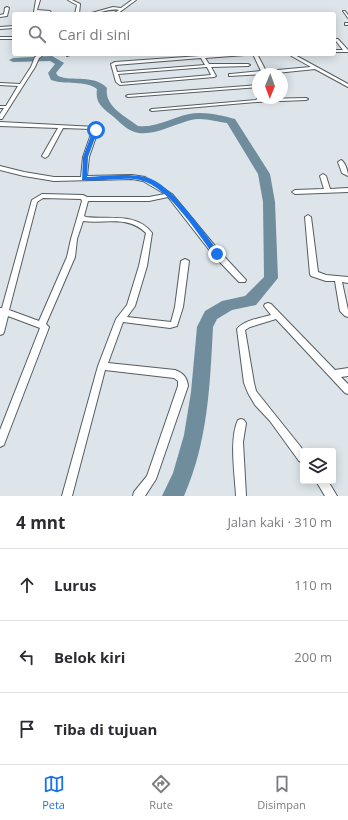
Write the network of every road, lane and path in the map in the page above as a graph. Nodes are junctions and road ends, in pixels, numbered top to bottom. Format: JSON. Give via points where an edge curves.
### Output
{"nodes":[{"id":1,"x":38,"y":0,"type":"edge"},
{"id":2,"x":70,"y":0,"type":"edge"},
{"id":3,"x":134,"y":0,"type":"edge"},
{"id":4,"x":7,"y":8,"type":"dead end"},
{"id":5,"x":120,"y":9,"type":"junction"},
{"id":6,"x":49,"y":12,"type":"edge"},
{"id":7,"x":77,"y":12,"type":"edge"},
{"id":8,"x":98,"y":12,"type":"edge"},
{"id":9,"x":117,"y":12,"type":"edge"},
{"id":10,"x":344,"y":12,"type":"dead end"},
{"id":11,"x":0,"y":16,"type":"edge"},
{"id":12,"x":348,"y":17,"type":"edge"},
{"id":13,"x":12,"y":27,"type":"edge"},
{"id":14,"x":0,"y":28,"type":"edge"},
{"id":15,"x":12,"y":34,"type":"edge"},
{"id":16,"x":0,"y":38,"type":"edge"},
{"id":17,"x":9,"y":38,"type":"joint"},
{"id":18,"x":336,"y":40,"type":"edge"},
{"id":19,"x":347,"y":51,"type":"edge"},
{"id":20,"x":336,"y":52,"type":"edge"},
{"id":21,"x":40,"y":56,"type":"edge"},
{"id":22,"x":202,"y":56,"type":"joint"},
{"id":23,"x":256,"y":56,"type":"edge"},
{"id":24,"x":294,"y":56,"type":"edge"},
{"id":25,"x":248,"y":65,"type":"dead end"},
{"id":26,"x":208,"y":66,"type":"junction"},
{"id":27,"x":262,"y":68,"type":"edge"},
{"id":28,"x":316,"y":68,"type":"junction"},
{"id":29,"x":288,"y":71,"type":"edge"},
{"id":30,"x":116,"y":73,"type":"junction"},
{"id":31,"x":252,"y":74,"type":"edge"},
{"id":32,"x":231,"y":75,"type":"dead end"},
{"id":33,"x":0,"y":84,"type":"edge"},
{"id":34,"x":22,"y":84,"type":"junction"},
{"id":35,"x":348,"y":86,"type":"edge"},
{"id":36,"x":252,"y":87,"type":"edge"},
{"id":37,"x":128,"y":96,"type":"dead end"},
{"id":38,"x":288,"y":99,"type":"edge"},
{"id":39,"x":306,"y":99,"type":"dead end"},
{"id":40,"x":252,"y":101,"type":"edge"},
{"id":41,"x":0,"y":107,"type":"edge"},
{"id":42,"x":8,"y":107,"type":"junction"},
{"id":43,"x":152,"y":110,"type":"dead end"},
{"id":44,"x":0,"y":118,"type":"edge"},
{"id":45,"x":0,"y":124,"type":"edge"},
{"id":46,"x":61,"y":127,"type":"junction"},
{"id":47,"x":45,"y":156,"type":"dead end"},
{"id":48,"x":341,"y":162,"type":"dead end"},
{"id":49,"x":0,"y":168,"type":"edge"},
{"id":50,"x":348,"y":174,"type":"edge"},
{"id":51,"x":323,"y":176,"type":"dead end"},
{"id":52,"x":84,"y":179,"type":"junction"},
{"id":53,"x":348,"y":190,"type":"edge"},
{"id":54,"x":328,"y":191,"type":"junction"},
{"id":55,"x":295,"y":192,"type":"dead end"},
{"id":56,"x":170,"y":195,"type":"junction"},
{"id":57,"x":85,"y":199,"type":"junction"},
{"id":58,"x":81,"y":217,"type":"junction"},
{"id":59,"x":308,"y":217,"type":"dead end"},
{"id":60,"x":185,"y":260,"type":"dead end"},
{"id":61,"x":338,"y":279,"type":"junction"},
{"id":62,"x":242,"y":280,"type":"dead end"},
{"id":63,"x":348,"y":280,"type":"edge"},
{"id":64,"x":268,"y":306,"type":"dead end"},
{"id":65,"x":3,"y":311,"type":"edge"},
{"id":66,"x":348,"y":314,"type":"edge"},
{"id":67,"x":277,"y":316,"type":"junction"},
{"id":68,"x":120,"y":319,"type":"junction"},
{"id":69,"x":41,"y":325,"type":"junction"},
{"id":70,"x":0,"y":332,"type":"edge"},
{"id":71,"x":102,"y":366,"type":"junction"},
{"id":72,"x":348,"y":372,"type":"edge"},
{"id":73,"x":333,"y":374,"type":"junction"},
{"id":74,"x":348,"y":390,"type":"edge"},
{"id":75,"x":241,"y":423,"type":"dead end"},
{"id":76,"x":0,"y":442,"type":"edge"},
{"id":77,"x":300,"y":454,"type":"edge"},
{"id":78,"x":323,"y":484,"type":"edge"},
{"id":79,"x":67,"y":496,"type":"edge"},
{"id":80,"x":138,"y":496,"type":"edge"},
{"id":81,"x":241,"y":496,"type":"edge"},
{"id":82,"x":332,"y":496,"type":"edge"}],
"edges":[{"from":1,"to":6,"type":"street","via":[[35,11]]},
{"from":2,"to":7,"type":"street","via":[[79,5]]},
{"from":3,"to":5,"type":"street"},
{"from":4,"to":11,"type":"street","via":[[6,14]]},
{"from":5,"to":8,"type":"street"},
{"from":5,"to":9,"type":"street"},
{"from":10,"to":12,"type":"street"},
{"from":13,"to":14,"type":"street"},
{"from":15,"to":17,"type":"street"},
{"from":16,"to":17,"type":"street"},
{"from":18,"to":19,"type":"street"},
{"from":19,"to":20,"type":"street"},
{"from":21,"to":34,"type":"street"},
{"from":22,"to":26,"type":"street"},
{"from":22,"to":30,"type":"street","via":[[115,63]]},
{"from":23,"to":27,"type":"street"},
{"from":24,"to":28,"type":"street"},
{"from":25,"to":26,"type":"street"},
{"from":26,"to":30,"type":"street"},
{"from":26,"to":30,"type":"street","via":[[214,76],[120,84]]},
{"from":28,"to":29,"type":"street"},
{"from":28,"to":35,"type":"street"},
{"from":31,"to":32,"type":"street"},
{"from":33,"to":34,"type":"street"},
{"from":34,"to":42,"type":"street"},
{"from":36,"to":37,"type":"street"},
{"from":38,"to":39,"type":"street"},
{"from":40,"to":43,"type":"street"},
{"from":41,"to":42,"type":"street"},
{"from":42,"to":44,"type":"street"},
{"from":45,"to":46,"type":"street"},
{"from":46,"to":47,"type":"street"},
{"from":46,"to":52,"type":"street","via":[[96,130],[86,157]]},
{"from":48,"to":50,"type":"street","via":[[344,172]]},
{"from":49,"to":52,"type":"street","via":[[40,177]]},
{"from":51,"to":54,"type":"street"},
{"from":52,"to":56,"type":"street","via":[[139,177]]},
{"from":53,"to":54,"type":"street"},
{"from":54,"to":55,"type":"street"},
{"from":56,"to":57,"type":"street","via":[[149,199]]},
{"from":56,"to":62,"type":"street","via":[[217,254]]},
{"from":57,"to":58,"type":"street"},
{"from":57,"to":65,"type":"street","via":[[42,196],[34,201]]},
{"from":58,"to":68,"type":"street","via":[[89,220],[133,221],[145,227],[150,233],[131,306]]},
{"from":58,"to":69,"type":"street","via":[[70,257]]},
{"from":59,"to":61,"type":"street","via":[[314,274]]},
{"from":60,"to":68,"type":"street","via":[[179,307],[174,324]]},
{"from":61,"to":63,"type":"street"},
{"from":61,"to":66,"type":"street","via":[[344,311]]},
{"from":64,"to":67,"type":"street"},
{"from":65,"to":69,"type":"street"},
{"from":65,"to":70,"type":"street"},
{"from":67,"to":73,"type":"street"},
{"from":67,"to":77,"type":"street","via":[[246,325],[242,329],[248,383],[256,400]]},
{"from":68,"to":71,"type":"street"},
{"from":69,"to":76,"type":"street","via":[[45,327],[44,330]]},
{"from":71,"to":79,"type":"street"},
{"from":71,"to":80,"type":"street","via":[[175,374],[183,380],[151,479]]},
{"from":72,"to":73,"type":"street"},
{"from":73,"to":74,"type":"street"},
{"from":75,"to":81,"type":"street","via":[[238,442]]},
{"from":78,"to":82,"type":"street"}]}
